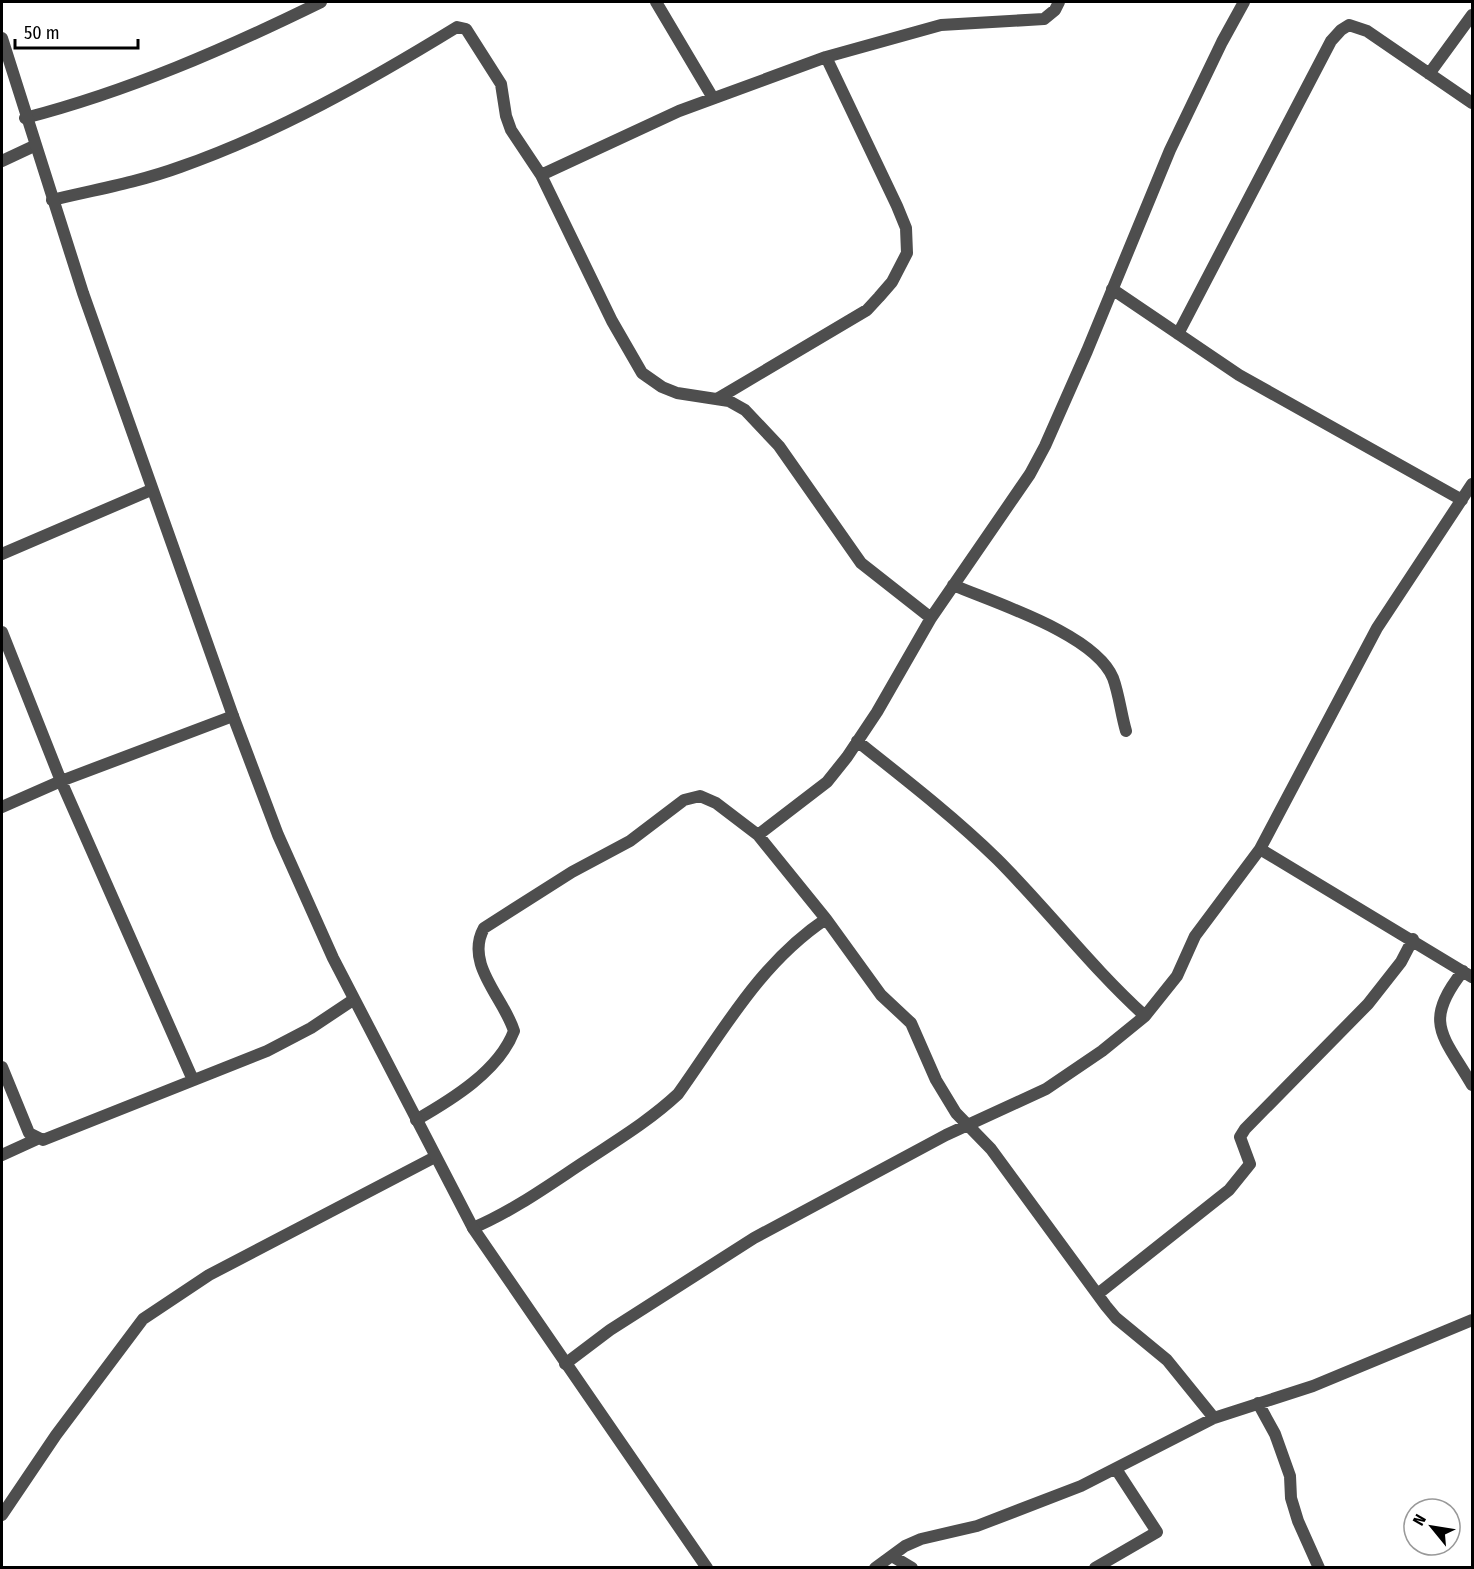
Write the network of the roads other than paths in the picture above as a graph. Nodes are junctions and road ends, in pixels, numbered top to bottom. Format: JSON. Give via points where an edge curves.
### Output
{"nodes":[{"id":1,"x":321,"y":2,"type":"edge"},
{"id":2,"x":656,"y":2,"type":"edge"},
{"id":3,"x":1059,"y":2,"type":"edge"},
{"id":4,"x":1244,"y":2,"type":"edge"},
{"id":5,"x":1473,"y":15,"type":"edge"},
{"id":6,"x":2,"y":38,"type":"edge"},
{"id":7,"x":826,"y":57,"type":"junction"},
{"id":8,"x":5,"y":58,"type":"edge"},
{"id":9,"x":1429,"y":74,"type":"junction"},
{"id":10,"x":714,"y":98,"type":"junction"},
{"id":11,"x":1473,"y":103,"type":"edge"},
{"id":12,"x":25,"y":118,"type":"junction"},
{"id":13,"x":34,"y":146,"type":"junction"},
{"id":14,"x":2,"y":161,"type":"edge"},
{"id":15,"x":541,"y":175,"type":"junction"},
{"id":16,"x":52,"y":200,"type":"junction"},
{"id":17,"x":1112,"y":289,"type":"junction"},
{"id":18,"x":1178,"y":334,"type":"junction"},
{"id":19,"x":717,"y":399,"type":"junction"},
{"id":20,"x":1473,"y":484,"type":"edge"},
{"id":21,"x":151,"y":490,"type":"junction"},
{"id":22,"x":1462,"y":500,"type":"junction"},
{"id":23,"x":2,"y":554,"type":"edge"},
{"id":24,"x":952,"y":585,"type":"junction"},
{"id":25,"x":931,"y":618,"type":"junction"},
{"id":26,"x":2,"y":632,"type":"edge"},
{"id":27,"x":232,"y":716,"type":"junction"},
{"id":28,"x":1126,"y":731,"type":"dead end"},
{"id":29,"x":857,"y":741,"type":"junction"},
{"id":30,"x":61,"y":781,"type":"junction"},
{"id":31,"x":2,"y":807,"type":"edge"},
{"id":32,"x":758,"y":835,"type":"junction"},
{"id":33,"x":1260,"y":849,"type":"junction"},
{"id":34,"x":826,"y":919,"type":"junction"},
{"id":35,"x":1413,"y":939,"type":"junction"},
{"id":36,"x":1468,"y":974,"type":"edge"},
{"id":37,"x":353,"y":1000,"type":"junction"},
{"id":38,"x":1145,"y":1016,"type":"junction"},
{"id":39,"x":2,"y":1067,"type":"edge"},
{"id":40,"x":193,"y":1080,"type":"junction"},
{"id":41,"x":1473,"y":1085,"type":"edge"},
{"id":42,"x":416,"y":1120,"type":"junction"},
{"id":43,"x":968,"y":1124,"type":"junction"},
{"id":44,"x":37,"y":1139,"type":"junction"},
{"id":45,"x":2,"y":1155,"type":"edge"},
{"id":46,"x":435,"y":1157,"type":"junction"},
{"id":47,"x":473,"y":1228,"type":"junction"},
{"id":48,"x":1099,"y":1293,"type":"junction"},
{"id":49,"x":1473,"y":1320,"type":"edge"},
{"id":50,"x":565,"y":1364,"type":"junction"},
{"id":51,"x":1258,"y":1403,"type":"junction"},
{"id":52,"x":1215,"y":1418,"type":"junction"},
{"id":53,"x":1116,"y":1469,"type":"junction"},
{"id":54,"x":2,"y":1515,"type":"edge"},
{"id":55,"x":892,"y":1556,"type":"junction"},
{"id":56,"x":707,"y":1568,"type":"edge"},
{"id":57,"x":875,"y":1568,"type":"edge"},
{"id":58,"x":912,"y":1568,"type":"edge"},
{"id":59,"x":1095,"y":1568,"type":"edge"},
{"id":60,"x":1319,"y":1568,"type":"edge"}],
"edges":[{"from":1,"to":12,"type":"street","via":[[196,61],[120,90]]},
{"from":2,"to":10,"type":"street"},
{"from":3,"to":7,"type":"street","via":[[1044,19],[941,25]]},
{"from":4,"to":17,"type":"street","via":[[1170,150]]},
{"from":5,"to":9,"type":"street"},
{"from":6,"to":8,"type":"street"},
{"from":7,"to":10,"type":"street"},
{"from":7,"to":19,"type":"street","via":[[897,206],[906,228],[907,253],[892,282],[867,310]]},
{"from":8,"to":12,"type":"street"},
{"from":9,"to":11,"type":"street"},
{"from":9,"to":18,"type":"street","via":[[1367,31],[1349,26],[1341,30],[1331,42]]},
{"from":10,"to":15,"type":"street"},
{"from":12,"to":13,"type":"street"},
{"from":13,"to":14,"type":"street"},
{"from":13,"to":16,"type":"street"},
{"from":15,"to":16,"type":"street","via":[[512,130],[501,84],[470,32],[457,27],[366,81],[249,139],[178,168]]},
{"from":15,"to":19,"type":"street","via":[[612,321],[642,373],[677,393]]},
{"from":16,"to":21,"type":"street"},
{"from":17,"to":18,"type":"street"},
{"from":17,"to":24,"type":"street","via":[[1046,446],[995,528]]},
{"from":18,"to":22,"type":"street","via":[[1239,375]]},
{"from":19,"to":25,"type":"street","via":[[737,405],[770,434],[861,563]]},
{"from":20,"to":22,"type":"street"},
{"from":21,"to":23,"type":"street"},
{"from":21,"to":27,"type":"street"},
{"from":22,"to":33,"type":"street","via":[[1377,628]]},
{"from":24,"to":25,"type":"street"},
{"from":24,"to":28,"type":"street","via":[[1059,631],[1094,653],[1113,678]]},
{"from":25,"to":29,"type":"street"},
{"from":26,"to":30,"type":"street"},
{"from":27,"to":30,"type":"street"},
{"from":27,"to":37,"type":"street","via":[[278,835]]},
{"from":29,"to":32,"type":"street","via":[[827,782]]},
{"from":29,"to":38,"type":"street","via":[[985,848],[1109,983]]},
{"from":30,"to":31,"type":"street"},
{"from":30,"to":40,"type":"street"},
{"from":32,"to":34,"type":"street"},
{"from":32,"to":42,"type":"street","via":[[717,803],[700,796],[684,800],[630,841],[484,928],[477,951],[514,1031],[511,1041],[483,1073],[446,1103]]},
{"from":33,"to":35,"type":"street"},
{"from":33,"to":38,"type":"street","via":[[1195,936],[1177,976]]},
{"from":34,"to":43,"type":"street","via":[[881,995],[911,1023],[936,1080],[956,1113]]},
{"from":34,"to":47,"type":"street","via":[[782,954],[749,991],[678,1094],[635,1130],[550,1185]]},
{"from":35,"to":36,"type":"street"},
{"from":35,"to":48,"type":"street","via":[[1401,962],[1361,1012],[1245,1129],[1240,1137],[1250,1164],[1243,1176]]},
{"from":36,"to":41,"type":"street","via":[[1446,993],[1439,1012],[1444,1037]]},
{"from":37,"to":40,"type":"street","via":[[290,1040]]},
{"from":37,"to":42,"type":"street"},
{"from":38,"to":43,"type":"street","via":[[1046,1089]]},
{"from":39,"to":44,"type":"street","via":[[29,1133]]},
{"from":40,"to":44,"type":"street","via":[[43,1140]]},
{"from":42,"to":46,"type":"street"},
{"from":43,"to":48,"type":"street"},
{"from":43,"to":50,"type":"street","via":[[754,1238],[618,1325]]},
{"from":44,"to":45,"type":"street"},
{"from":46,"to":47,"type":"street"},
{"from":46,"to":54,"type":"street","via":[[209,1275],[143,1319]]},
{"from":47,"to":50,"type":"street"},
{"from":48,"to":52,"type":"street","via":[[1116,1318],[1167,1360]]},
{"from":49,"to":51,"type":"street","via":[[1313,1386]]},
{"from":50,"to":56,"type":"street"},
{"from":51,"to":52,"type":"street"},
{"from":51,"to":60,"type":"street","via":[[1279,1445],[1290,1476],[1298,1521]]},
{"from":52,"to":53,"type":"street"},
{"from":53,"to":55,"type":"street","via":[[977,1526],[921,1539]]},
{"from":53,"to":59,"type":"street","via":[[1157,1532]]},
{"from":55,"to":57,"type":"street"},
{"from":55,"to":58,"type":"street"}]}
